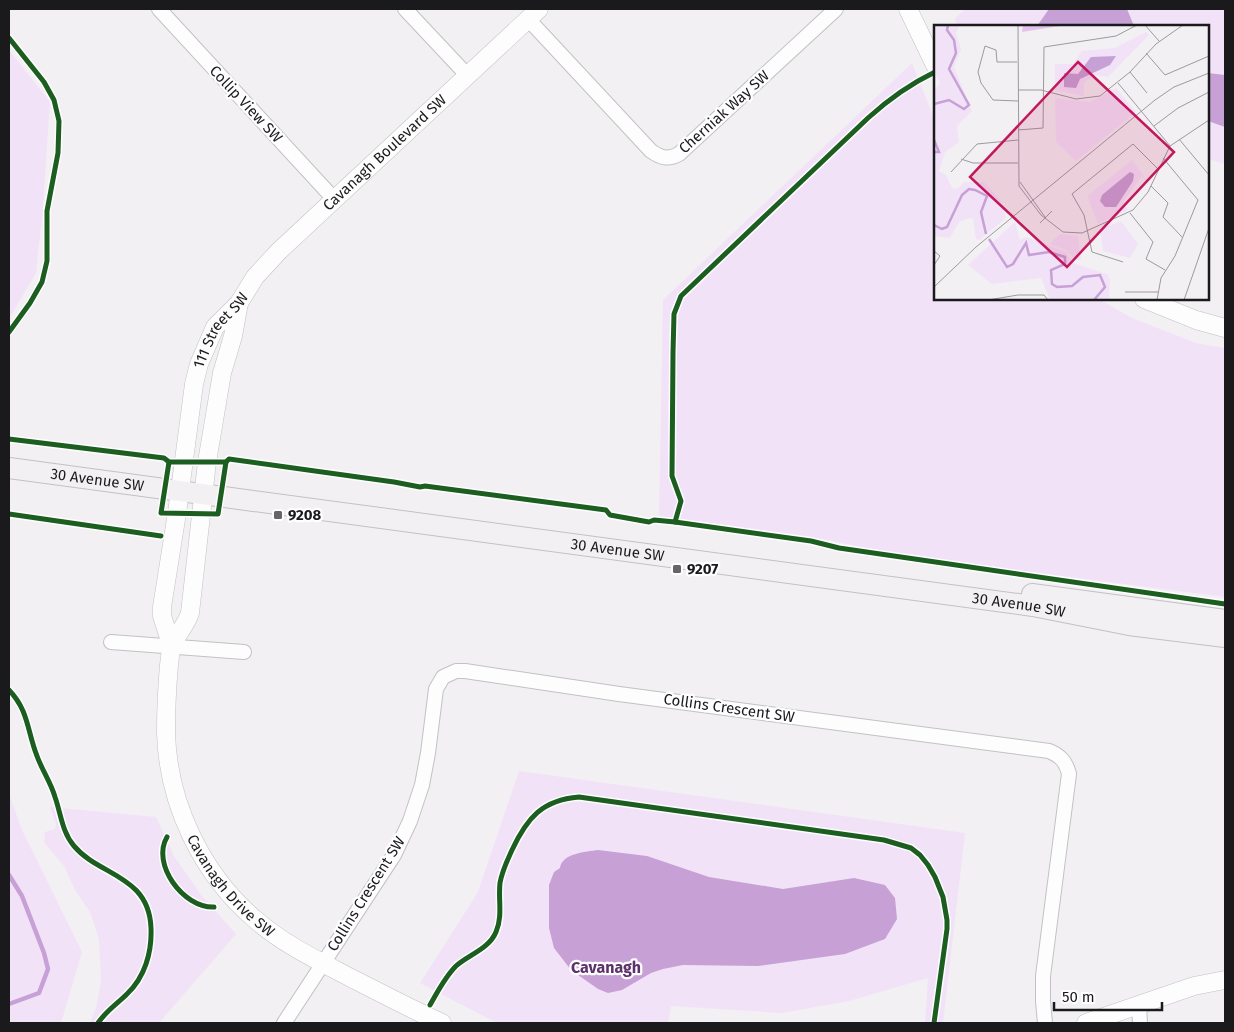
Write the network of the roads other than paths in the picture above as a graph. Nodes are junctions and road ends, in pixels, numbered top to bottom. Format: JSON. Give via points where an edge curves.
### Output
{"nodes":[{"id":1,"x":159,"y":9,"type":"edge"},
{"id":2,"x":405,"y":9,"type":"edge"},
{"id":3,"x":836,"y":9,"type":"edge"},
{"id":4,"x":908,"y":9,"type":"edge"},
{"id":5,"x":533,"y":14,"type":"edge"},
{"id":6,"x":934,"y":64,"type":"edge"},
{"id":7,"x":467,"y":75,"type":"junction"},
{"id":8,"x":334,"y":199,"type":"junction"},
{"id":9,"x":1156,"y":301,"type":"edge"},
{"id":10,"x":239,"y":303,"type":"junction"},
{"id":11,"x":1225,"y":328,"type":"edge"},
{"id":12,"x":9,"y":458,"type":"edge"},
{"id":13,"x":9,"y":468,"type":"edge"},
{"id":14,"x":180,"y":485,"type":"junction"},
{"id":15,"x":204,"y":488,"type":"junction"},
{"id":16,"x":1225,"y":620,"type":"edge"},
{"id":17,"x":1225,"y":637,"type":"edge"},
{"id":18,"x":111,"y":642,"type":"dead end"},
{"id":19,"x":172,"y":647,"type":"junction"},
{"id":20,"x":244,"y":652,"type":"dead end"},
{"id":21,"x":323,"y":963,"type":"junction"},
{"id":22,"x":1225,"y":980,"type":"edge"},
{"id":23,"x":1139,"y":1005,"type":"junction"},
{"id":24,"x":284,"y":1023,"type":"edge"},
{"id":25,"x":442,"y":1023,"type":"edge"},
{"id":26,"x":1045,"y":1023,"type":"edge"},
{"id":27,"x":1086,"y":1023,"type":"edge"},
{"id":28,"x":1140,"y":1023,"type":"edge"}],
"edges":[{"from":1,"to":8,"type":"street","name":"Collip View SW"},
{"from":2,"to":7,"type":"street"},
{"from":3,"to":5,"type":"street","name":"Cherniak Way SW","via":[[672,158],[658,156],[651,150]]},
{"from":4,"to":6,"type":"street"},
{"from":5,"to":7,"type":"street","name":"Cavanagh Boulevard SW"},
{"from":7,"to":8,"type":"street","name":"Cavanagh Boulevard SW"},
{"from":8,"to":10,"type":"street","name":"Cavanagh Boulevard SW","via":[[266,264]]},
{"from":9,"to":11,"type":"street","via":[[1196,320]]},
{"from":10,"to":14,"type":"street","name":"111 Street SW","via":[[215,327],[199,364]]},
{"from":10,"to":15,"type":"street","name":"111 Street SW","via":[[222,373]]},
{"from":12,"to":14,"type":"main road","name":"30 Avenue SW"},
{"from":13,"to":14,"type":"main road","name":"30 Avenue SW"},
{"from":14,"to":15,"type":"main road","name":"30 Avenue SW"},
{"from":14,"to":19,"type":"street","name":"Cavanagh Drive SW","via":[[162,607]]},
{"from":15,"to":16,"type":"main road","name":"30 Avenue SW"},
{"from":15,"to":17,"type":"main road","name":"30 Avenue SW","via":[[1033,606],[1129,625]]},
{"from":15,"to":19,"type":"street","name":"Cavanagh Drive SW","via":[[190,613]]},
{"from":18,"to":19,"type":"street"},
{"from":19,"to":20,"type":"street"},
{"from":19,"to":21,"type":"street","name":"Cavanagh Drive SW","via":[[166,690],[169,768],[186,826],[214,873],[235,900],[282,940]]},
{"from":21,"to":24,"type":"street","name":"Collins Crescent SW"},
{"from":21,"to":25,"type":"street","name":"Cavanagh Drive SW"},
{"from":21,"to":26,"type":"street","name":"Collins Crescent SW","via":[[384,870],[410,821],[425,769],[438,682],[448,673],[465,671],[1056,754],[1064,761],[1069,774],[1043,976]]},
{"from":22,"to":23,"type":"street","via":[[1194,986]]},
{"from":23,"to":27,"type":"street"},
{"from":23,"to":28,"type":"street"}]}
